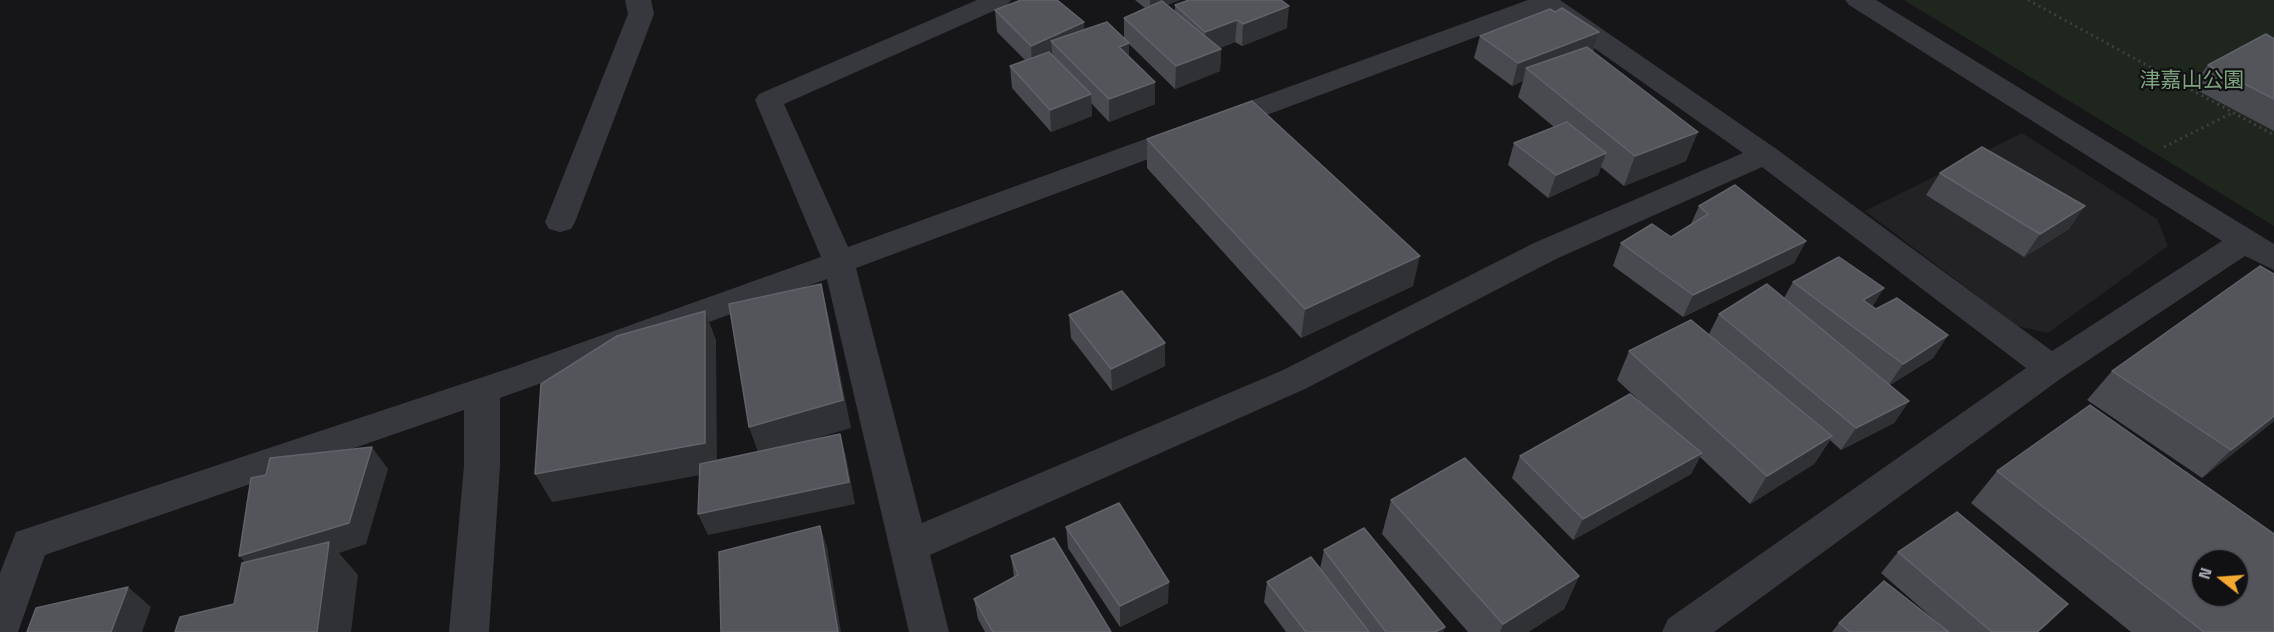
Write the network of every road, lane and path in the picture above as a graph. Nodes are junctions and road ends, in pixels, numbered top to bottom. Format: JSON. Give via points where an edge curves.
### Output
{"nodes":[{"id":1,"x":638,"y":0,"type":"edge"},
{"id":2,"x":998,"y":0,"type":"edge"},
{"id":3,"x":1858,"y":0,"type":"edge"},
{"id":4,"x":2028,"y":0,"type":"edge"},
{"id":5,"x":1547,"y":1,"type":"edge"},
{"id":6,"x":2233,"y":112,"type":"junction"},
{"id":7,"x":2274,"y":135,"type":"edge"},
{"id":8,"x":2154,"y":152,"type":"dead end"},
{"id":9,"x":1764,"y":155,"type":"junction"},
{"id":10,"x":560,"y":222,"type":"dead end"},
{"id":11,"x":2245,"y":241,"type":"junction"},
{"id":12,"x":2274,"y":259,"type":"edge"},
{"id":13,"x":838,"y":262,"type":"junction"},
{"id":14,"x":2051,"y":368,"type":"junction"},
{"id":15,"x":482,"y":391,"type":"junction"},
{"id":16,"x":909,"y":546,"type":"junction"},
{"id":17,"x":15,"y":548,"type":"edge"},
{"id":18,"x":0,"y":628,"type":"edge"},
{"id":19,"x":469,"y":632,"type":"edge"},
{"id":20,"x":929,"y":632,"type":"edge"},
{"id":21,"x":1682,"y":632,"type":"edge"}],
"edges":[{"from":1,"to":10,"type":"street","via":[[641,14]]},
{"from":2,"to":13,"type":"street","via":[[769,100]]},
{"from":3,"to":11,"type":"street"},
{"from":4,"to":6,"type":"path"},
{"from":5,"to":9,"type":"street"},
{"from":5,"to":13,"type":"street"},
{"from":6,"to":7,"type":"path"},
{"from":6,"to":8,"type":"path"},
{"from":9,"to":14,"type":"street"},
{"from":9,"to":16,"type":"street","via":[[1545,251],[1293,380]]},
{"from":11,"to":12,"type":"street"},
{"from":11,"to":14,"type":"street"},
{"from":13,"to":15,"type":"street"},
{"from":13,"to":16,"type":"street"},
{"from":14,"to":21,"type":"street"},
{"from":15,"to":17,"type":"street"},
{"from":15,"to":19,"type":"street","via":[[482,466]]},
{"from":16,"to":20,"type":"street"},
{"from":17,"to":18,"type":"street"}]}
